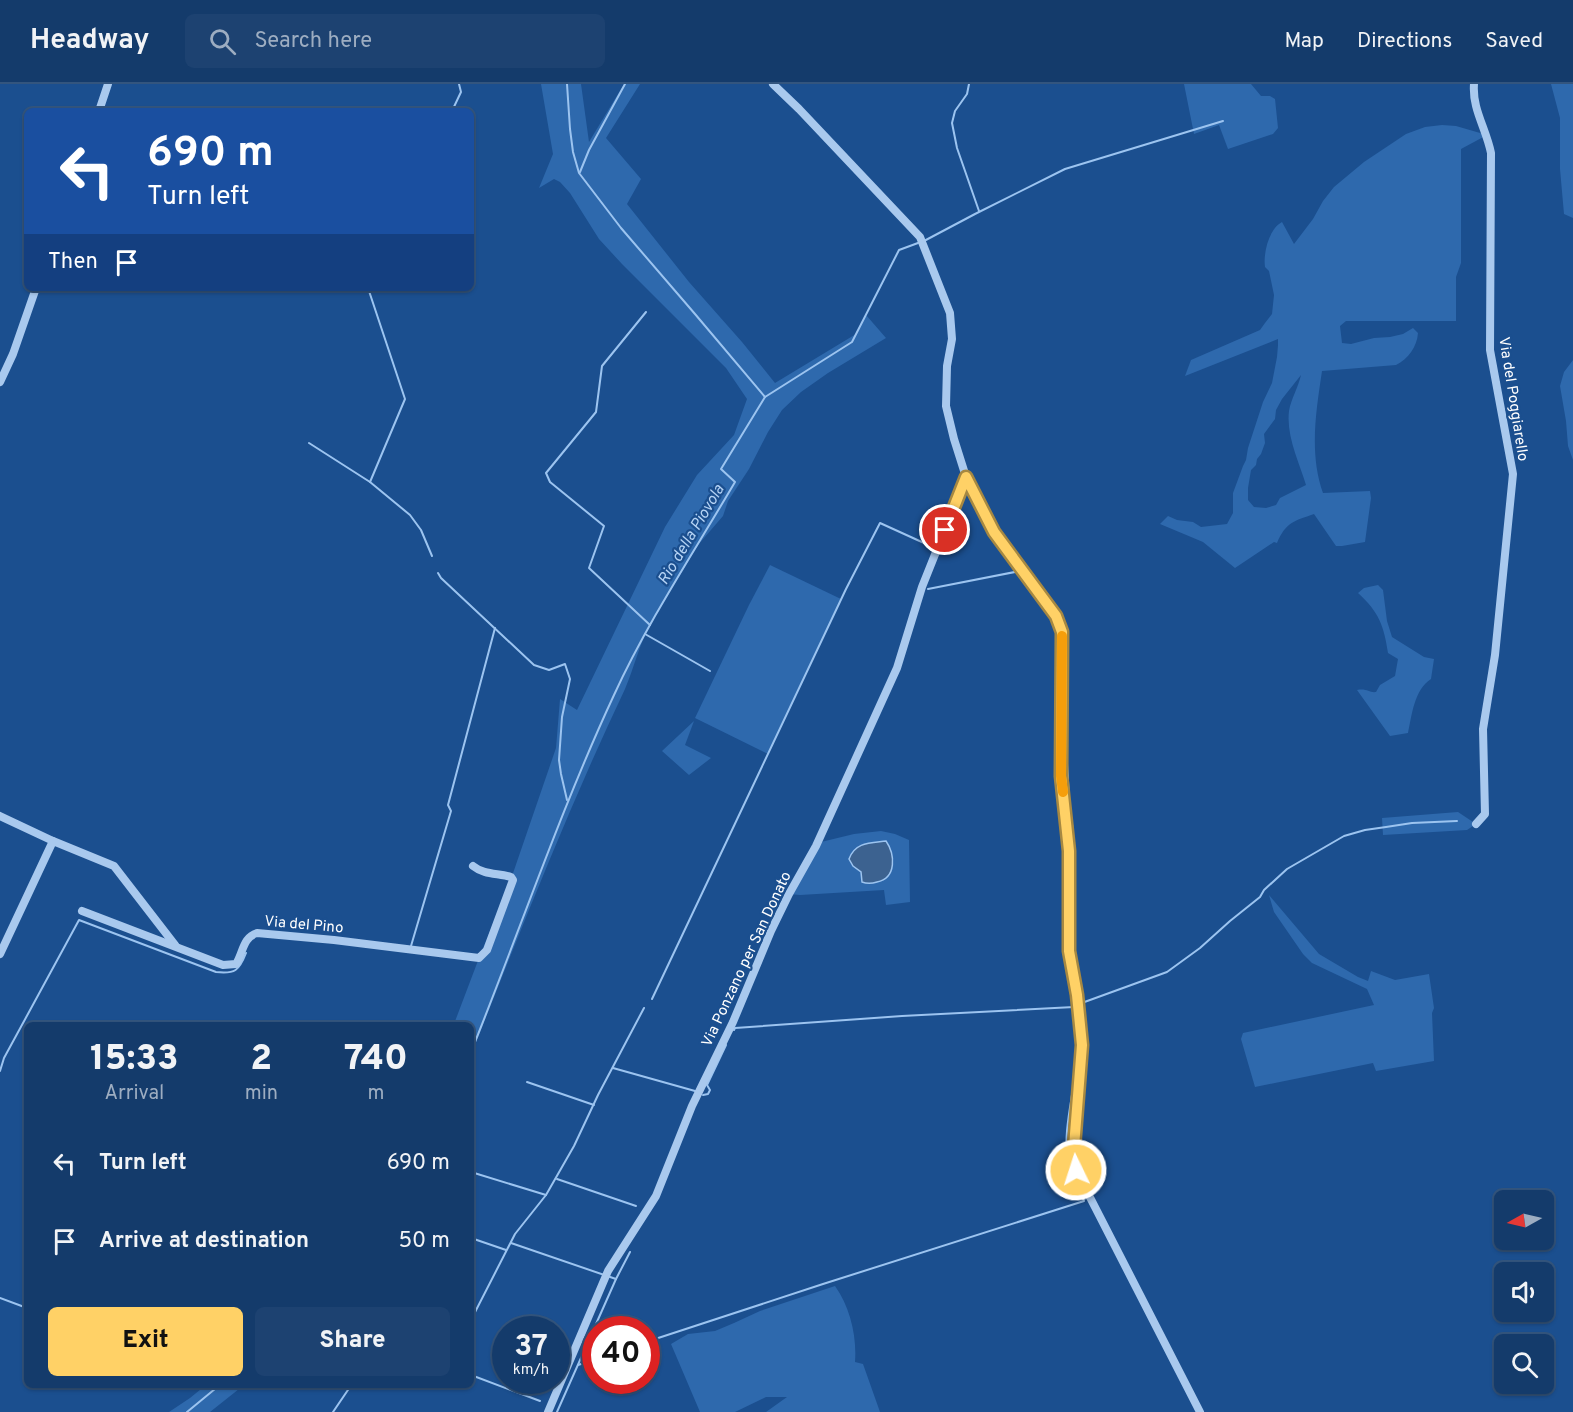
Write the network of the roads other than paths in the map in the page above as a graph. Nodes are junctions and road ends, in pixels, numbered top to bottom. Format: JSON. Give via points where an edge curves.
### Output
{"nodes":[{"id":1,"x":108,"y":84,"type":"edge"},
{"id":2,"x":773,"y":84,"type":"edge"},
{"id":3,"x":1474,"y":84,"type":"edge"},
{"id":4,"x":100,"y":108,"type":"edge"},
{"id":5,"x":35,"y":291,"type":"edge"},
{"id":6,"x":0,"y":382,"type":"edge"},
{"id":7,"x":966,"y":477,"type":"junction"},
{"id":8,"x":0,"y":816,"type":"edge"},
{"id":9,"x":1476,"y":824,"type":"dead end"},
{"id":10,"x":53,"y":841,"type":"junction"},
{"id":11,"x":473,"y":866,"type":"dead end"},
{"id":12,"x":82,"y":911,"type":"dead end"},
{"id":13,"x":179,"y":948,"type":"junction"},
{"id":14,"x":0,"y":954,"type":"edge"},
{"id":15,"x":548,"y":1412,"type":"edge"},
{"id":16,"x":1200,"y":1412,"type":"edge"}],
"edges":[{"from":1,"to":4,"type":"street"},
{"from":2,"to":7,"type":"street","via":[[922,242],[950,314],[952,339],[946,406]]},
{"from":3,"to":9,"type":"street","name":"Via del Poggiarello","via":[[1473,96],[1491,153],[1490,350],[1513,474],[1495,655],[1483,729],[1485,814]]},
{"from":5,"to":6,"type":"street"},
{"from":7,"to":15,"type":"street","name":"Via Ponzano per San Donato","via":[[922,586],[897,668],[816,846],[773,928],[692,1106],[656,1196],[606,1275]]},
{"from":7,"to":16,"type":"street","via":[[994,532],[1056,616],[1062,632],[1061,776],[1069,851],[1069,951],[1082,1045],[1074,1147],[1076,1170]]},
{"from":8,"to":10,"type":"street"},
{"from":10,"to":13,"type":"street","via":[[114,866]]},
{"from":10,"to":14,"type":"street"},
{"from":11,"to":13,"type":"street","name":"Via del Pino","via":[[513,880],[487,950],[479,958],[257,933],[248,938],[236,964],[229,966]]},
{"from":12,"to":13,"type":"street","name":"Via del Pino"}]}
